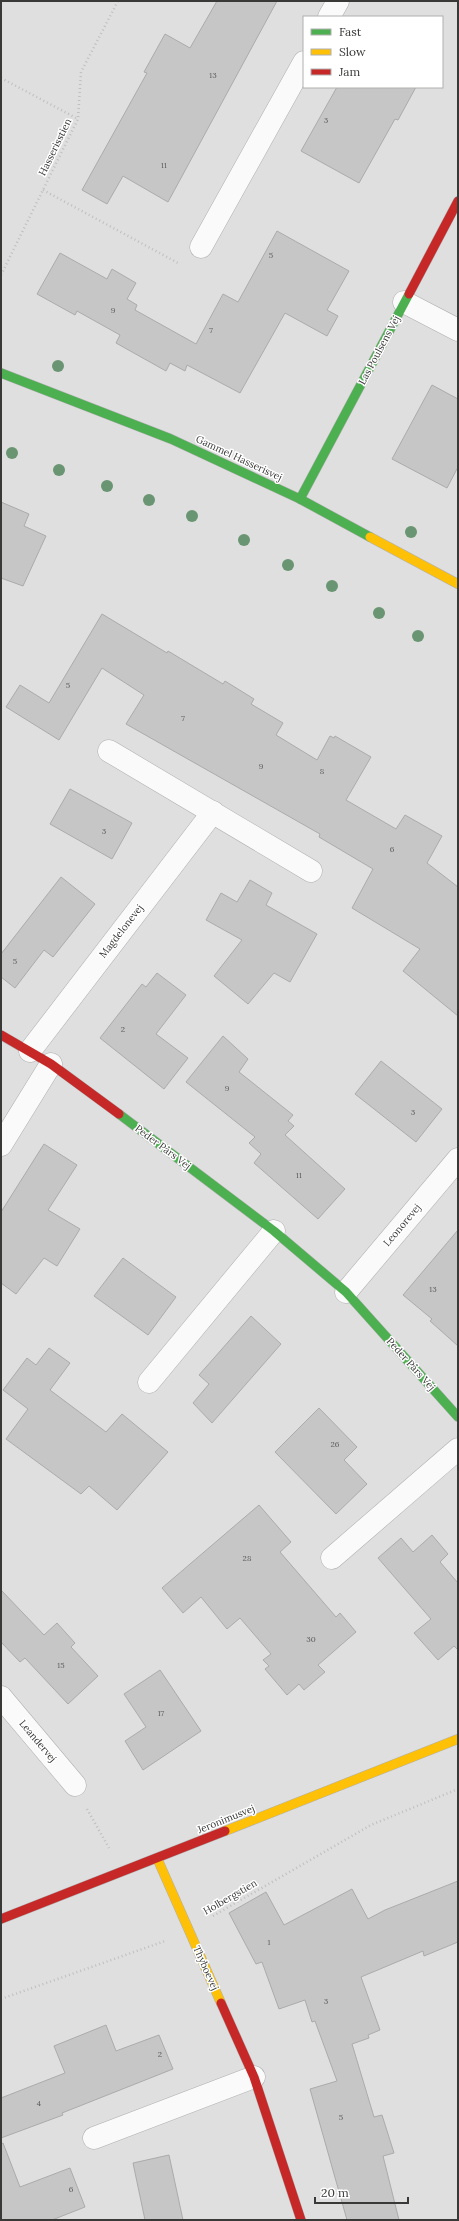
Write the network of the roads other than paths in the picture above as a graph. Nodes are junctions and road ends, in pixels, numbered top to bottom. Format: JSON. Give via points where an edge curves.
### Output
{"nodes":[{"id":1,"x":338,"y":1,"type":"edge"},
{"id":2,"x":330,"y":16,"type":"edge"},
{"id":3,"x":303,"y":64,"type":"edge"},
{"id":4,"x":458,"y":201,"type":"edge"},
{"id":5,"x":201,"y":247,"type":"road end"},
{"id":6,"x":404,"y":302,"type":"junction"},
{"id":7,"x":458,"y":330,"type":"edge"},
{"id":8,"x":1,"y":373,"type":"edge"},
{"id":9,"x":300,"y":499,"type":"junction"},
{"id":10,"x":458,"y":584,"type":"edge"},
{"id":11,"x":109,"y":751,"type":"dead end"},
{"id":12,"x":213,"y":812,"type":"junction"},
{"id":13,"x":312,"y":871,"type":"dead end"},
{"id":14,"x":1,"y":1035,"type":"edge"},
{"id":15,"x":30,"y":1050,"type":"junction"},
{"id":16,"x":51,"y":1064,"type":"junction"},
{"id":17,"x":1,"y":1145,"type":"edge"},
{"id":18,"x":458,"y":1158,"type":"edge"},
{"id":19,"x":274,"y":1231,"type":"junction"},
{"id":20,"x":346,"y":1292,"type":"junction"},
{"id":21,"x":149,"y":1382,"type":"dead end"},
{"id":22,"x":458,"y":1417,"type":"edge"},
{"id":23,"x":458,"y":1449,"type":"edge"},
{"id":24,"x":332,"y":1558,"type":"dead end"},
{"id":25,"x":1,"y":1697,"type":"edge"},
{"id":26,"x":458,"y":1739,"type":"edge"},
{"id":27,"x":75,"y":1785,"type":"road end"},
{"id":28,"x":157,"y":1858,"type":"junction"},
{"id":29,"x":1,"y":1919,"type":"edge"},
{"id":30,"x":254,"y":2078,"type":"junction"},
{"id":31,"x":94,"y":2138,"type":"dead end"},
{"id":32,"x":301,"y":2220,"type":"edge"}],
"edges":[{"from":1,"to":2,"type":"street"},
{"from":3,"to":5,"type":"street"},
{"from":4,"to":6,"type":"street","name":"Las Poulsens Vej"},
{"from":6,"to":7,"type":"street"},
{"from":6,"to":9,"type":"street","name":"Las Poulsens Vej"},
{"from":8,"to":9,"type":"street","name":"Gammel Hasserisvej","via":[[171,439]]},
{"from":9,"to":10,"type":"street","name":"Gammel Hasserisvej"},
{"from":11,"to":12,"type":"street"},
{"from":12,"to":13,"type":"street"},
{"from":12,"to":15,"type":"street","name":"Magdelonevej"},
{"from":14,"to":15,"type":"street","name":"Peder Pårs Vej"},
{"from":15,"to":16,"type":"street","name":"Peder Pårs Vej"},
{"from":16,"to":17,"type":"street"},
{"from":16,"to":19,"type":"street","name":"Peder Pårs Vej"},
{"from":18,"to":20,"type":"street","name":"Leonorevej"},
{"from":19,"to":20,"type":"street","name":"Peder Pårs Vej"},
{"from":19,"to":21,"type":"street"},
{"from":20,"to":22,"type":"street","name":"Peder Pårs Vej"},
{"from":23,"to":24,"type":"street"},
{"from":25,"to":27,"type":"street","name":"Leandervej"},
{"from":26,"to":28,"type":"street","name":"Jeronimusvej"},
{"from":28,"to":29,"type":"street","name":"Jeronimusvej"},
{"from":28,"to":30,"type":"street","name":"Thyboevej"},
{"from":30,"to":31,"type":"street"},
{"from":30,"to":32,"type":"street","name":"Thyboevej"}]}
